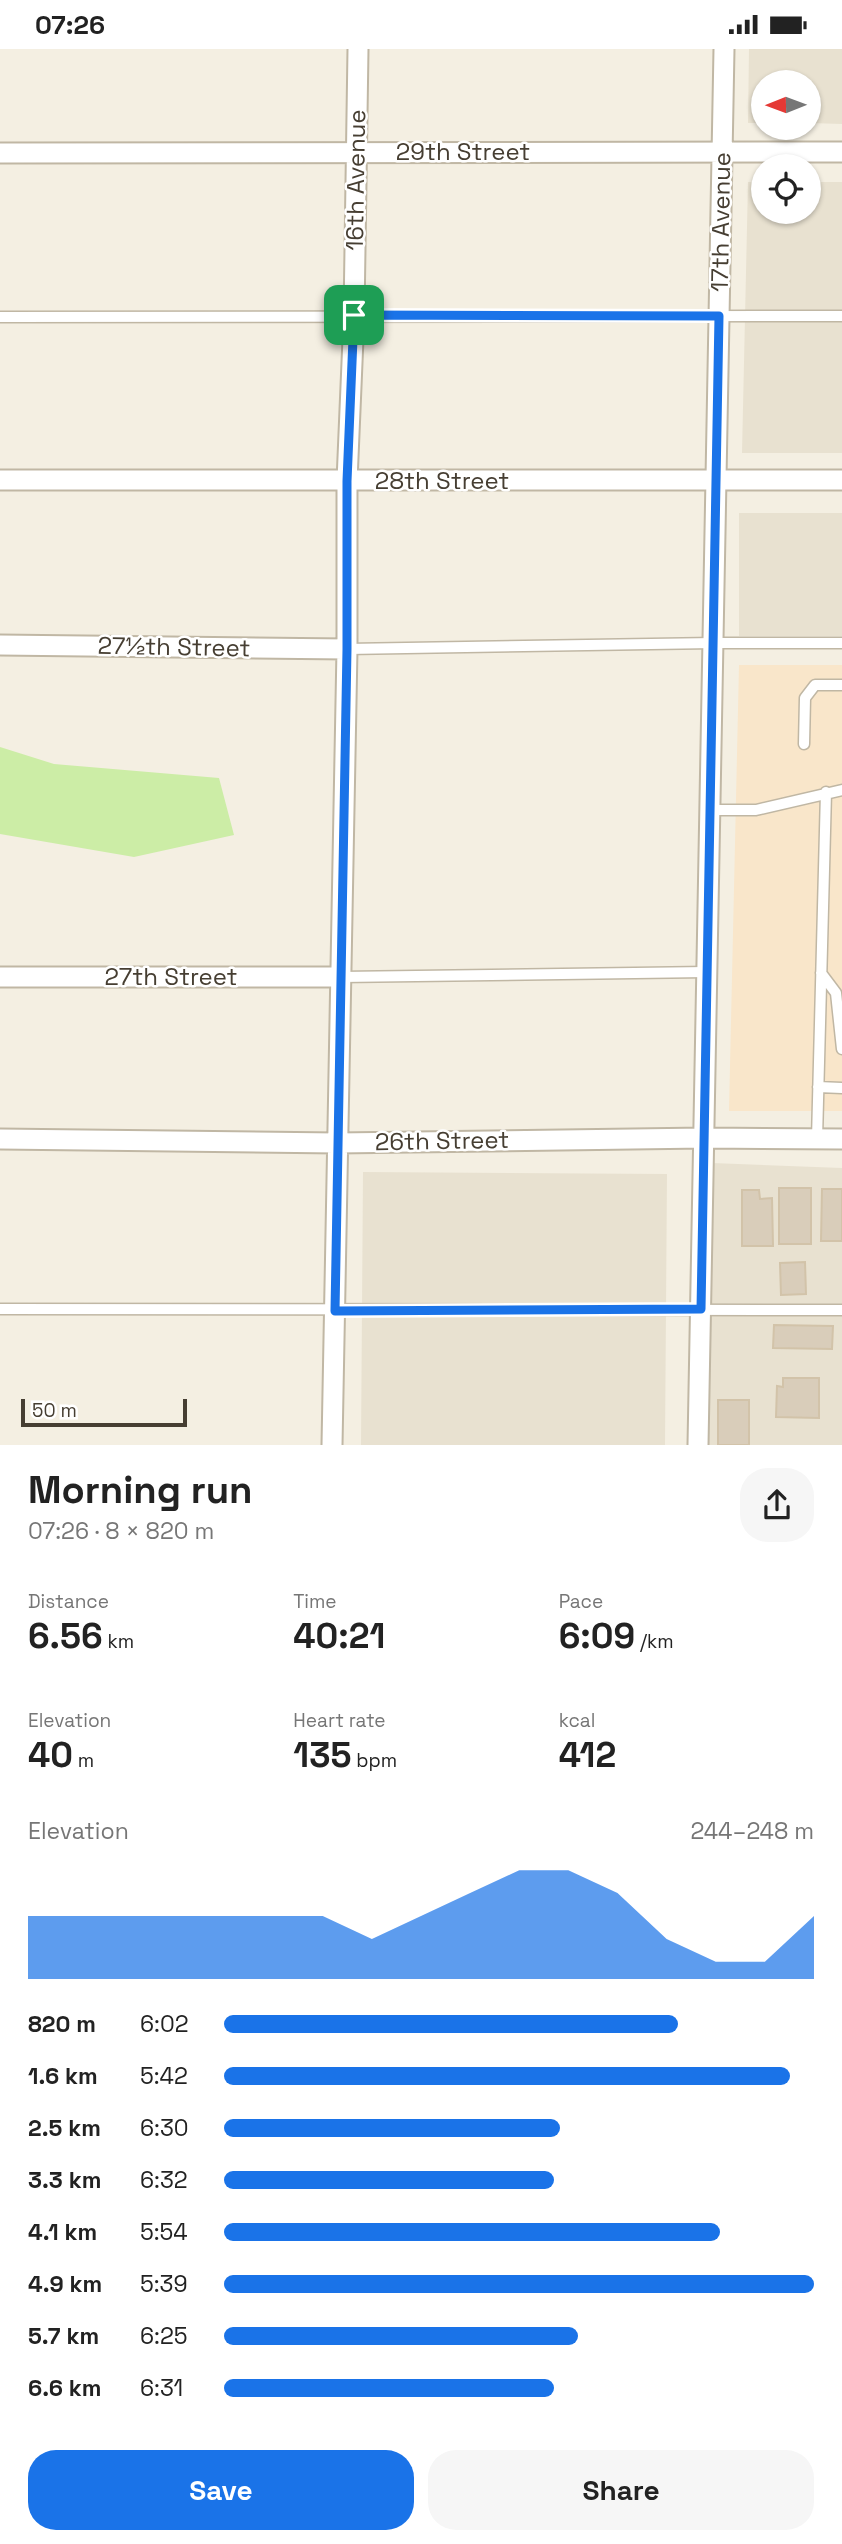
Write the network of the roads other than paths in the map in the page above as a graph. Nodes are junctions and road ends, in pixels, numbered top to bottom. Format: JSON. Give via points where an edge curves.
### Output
{"nodes":[{"id":1,"x":358,"y":49,"type":"edge"},
{"id":2,"x":724,"y":49,"type":"edge"},
{"id":3,"x":357,"y":151,"type":"junction"},
{"id":4,"x":842,"y":152,"type":"edge"},
{"id":5,"x":0,"y":153,"type":"edge"},
{"id":6,"x":723,"y":153,"type":"junction"},
{"id":7,"x":354,"y":315,"type":"junction"},
{"id":8,"x":719,"y":316,"type":"junction"},
{"id":9,"x":842,"y":316,"type":"edge"},
{"id":10,"x":0,"y":317,"type":"edge"},
{"id":11,"x":0,"y":480,"type":"edge"},
{"id":12,"x":842,"y":480,"type":"edge"},
{"id":13,"x":347,"y":481,"type":"junction"},
{"id":14,"x":716,"y":481,"type":"junction"},
{"id":15,"x":715,"y":642,"type":"junction"},
{"id":16,"x":842,"y":643,"type":"edge"},
{"id":17,"x":0,"y":645,"type":"edge"},
{"id":18,"x":347,"y":649,"type":"junction"},
{"id":19,"x":842,"y":685,"type":"edge"},
{"id":20,"x":804,"y":744,"type":"dead end"},
{"id":21,"x":842,"y":790,"type":"edge"},
{"id":22,"x":826,"y":792,"type":"junction"},
{"id":23,"x":711,"y":810,"type":"junction"},
{"id":24,"x":707,"y":972,"type":"junction"},
{"id":25,"x":821,"y":972,"type":"junction"},
{"id":26,"x":0,"y":977,"type":"edge"},
{"id":27,"x":341,"y":977,"type":"junction"},
{"id":28,"x":842,"y":1049,"type":"edge"},
{"id":29,"x":818,"y":1087,"type":"junction"},
{"id":30,"x":842,"y":1088,"type":"edge"},
{"id":31,"x":704,"y":1138,"type":"junction"},
{"id":32,"x":0,"y":1139,"type":"edge"},
{"id":33,"x":817,"y":1139,"type":"junction"},
{"id":34,"x":842,"y":1139,"type":"edge"},
{"id":35,"x":337,"y":1143,"type":"junction"},
{"id":36,"x":0,"y":1309,"type":"edge"},
{"id":37,"x":701,"y":1309,"type":"junction"},
{"id":38,"x":842,"y":1310,"type":"edge"},
{"id":39,"x":335,"y":1311,"type":"junction"},
{"id":40,"x":332,"y":1445,"type":"edge"},
{"id":41,"x":698,"y":1445,"type":"edge"}],
"edges":[{"from":1,"to":3,"type":"street","name":"16th Avenue"},
{"from":2,"to":6,"type":"street","name":"17th Avenue"},
{"from":3,"to":5,"type":"street","name":"29th Street"},
{"from":3,"to":6,"type":"street","name":"29th Street"},
{"from":3,"to":7,"type":"street","name":"16th Avenue"},
{"from":4,"to":6,"type":"street","name":"29th Street"},
{"from":6,"to":8,"type":"street","name":"17th Avenue"},
{"from":7,"to":8,"type":"lane"},
{"from":7,"to":10,"type":"lane"},
{"from":7,"to":13,"type":"street","name":"16th Avenue"},
{"from":8,"to":9,"type":"lane"},
{"from":8,"to":14,"type":"street","name":"17th Avenue"},
{"from":11,"to":13,"type":"street","name":"28th Street"},
{"from":12,"to":14,"type":"street","name":"28th Street"},
{"from":13,"to":14,"type":"street","name":"28th Street"},
{"from":13,"to":18,"type":"street","name":"16th Avenue"},
{"from":14,"to":15,"type":"street","name":"17th Avenue"},
{"from":15,"to":16,"type":"lane"},
{"from":15,"to":18,"type":"lane"},
{"from":15,"to":23,"type":"street","name":"17th Avenue"},
{"from":17,"to":18,"type":"street","name":"27½th Street"},
{"from":18,"to":27,"type":"street","name":"16th Avenue"},
{"from":19,"to":20,"type":"lane","via":[[815,685],[805,698]]},
{"from":21,"to":22,"type":"lane"},
{"from":22,"to":23,"type":"lane","via":[[756,810]]},
{"from":22,"to":25,"type":"lane"},
{"from":23,"to":24,"type":"street","name":"17th Avenue"},
{"from":24,"to":27,"type":"lane"},
{"from":24,"to":31,"type":"street","name":"17th Avenue"},
{"from":25,"to":28,"type":"lane","via":[[836,993]]},
{"from":25,"to":29,"type":"lane"},
{"from":26,"to":27,"type":"street","name":"27th Street"},
{"from":27,"to":35,"type":"street","name":"16th Avenue"},
{"from":29,"to":30,"type":"lane"},
{"from":29,"to":33,"type":"lane"},
{"from":31,"to":33,"type":"street","name":"26th Street"},
{"from":31,"to":35,"type":"street","name":"26th Street"},
{"from":31,"to":37,"type":"street","name":"17th Avenue"},
{"from":32,"to":35,"type":"street","name":"26th Street"},
{"from":33,"to":34,"type":"street","name":"26th Street"},
{"from":35,"to":39,"type":"street","name":"16th Avenue"},
{"from":36,"to":39,"type":"lane"},
{"from":37,"to":38,"type":"lane"},
{"from":37,"to":39,"type":"lane"},
{"from":37,"to":41,"type":"street","name":"17th Avenue"},
{"from":39,"to":40,"type":"street","name":"16th Avenue"}]}
